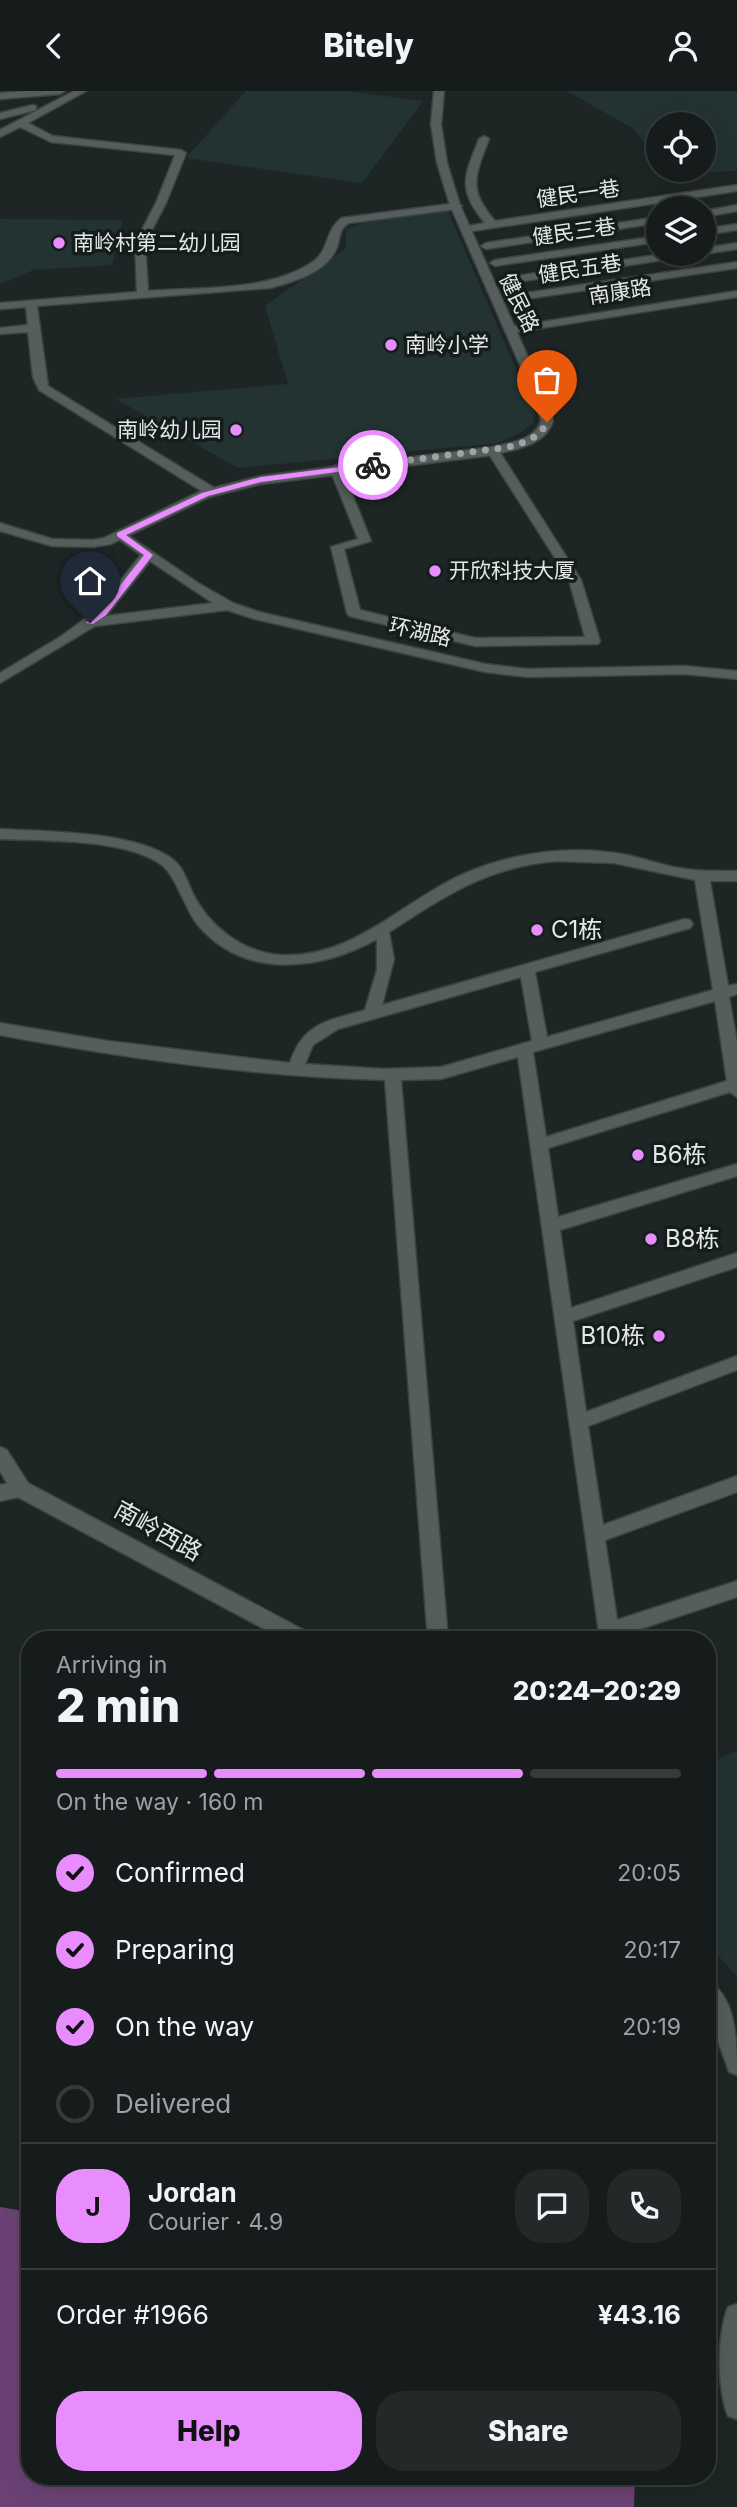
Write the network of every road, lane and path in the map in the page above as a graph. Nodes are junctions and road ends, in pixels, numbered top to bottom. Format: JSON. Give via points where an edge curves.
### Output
{"nodes":[{"id":1,"x":60,"y":91,"type":"edge"},
{"id":2,"x":81,"y":91,"type":"edge"},
{"id":3,"x":439,"y":91,"type":"edge"},
{"id":4,"x":38,"y":92,"type":"edge"},
{"id":5,"x":0,"y":96,"type":"edge"},
{"id":6,"x":33,"y":108,"type":"dead end"},
{"id":7,"x":0,"y":116,"type":"edge"},
{"id":8,"x":22,"y":124,"type":"junction"},
{"id":9,"x":0,"y":134,"type":"edge"},
{"id":10,"x":495,"y":153,"type":"dead end"},
{"id":11,"x":737,"y":188,"type":"edge"},
{"id":12,"x":457,"y":206,"type":"junction"},
{"id":13,"x":737,"y":208,"type":"edge"},
{"id":14,"x":716,"y":211,"type":"edge"},
{"id":15,"x":646,"y":222,"type":"edge"},
{"id":16,"x":492,"y":225,"type":"junction"},
{"id":17,"x":737,"y":227,"type":"edge"},
{"id":18,"x":466,"y":229,"type":"junction"},
{"id":19,"x":716,"y":230,"type":"edge"},
{"id":20,"x":646,"y":241,"type":"edge"},
{"id":21,"x":486,"y":246,"type":"dead end"},
{"id":22,"x":737,"y":246,"type":"edge"},
{"id":23,"x":716,"y":249,"type":"edge"},
{"id":24,"x":646,"y":260,"type":"edge"},
{"id":25,"x":495,"y":263,"type":"dead end"},
{"id":26,"x":737,"y":265,"type":"edge"},
{"id":27,"x":503,"y":281,"type":"dead end"},
{"id":28,"x":737,"y":294,"type":"edge"},
{"id":29,"x":143,"y":295,"type":"junction"},
{"id":30,"x":512,"y":298,"type":"dead end"},
{"id":31,"x":31,"y":304,"type":"junction"},
{"id":32,"x":0,"y":306,"type":"edge"},
{"id":33,"x":33,"y":328,"type":"junction"},
{"id":34,"x":510,"y":330,"type":"junction"},
{"id":35,"x":0,"y":331,"type":"edge"},
{"id":36,"x":493,"y":451,"type":"junction"},
{"id":37,"x":336,"y":469,"type":"junction"},
{"id":38,"x":212,"y":492,"type":"junction"},
{"id":39,"x":0,"y":527,"type":"edge"},
{"id":40,"x":120,"y":534,"type":"junction"},
{"id":41,"x":148,"y":555,"type":"junction"},
{"id":42,"x":228,"y":606,"type":"junction"},
{"id":43,"x":90,"y":623,"type":"junction"},
{"id":44,"x":737,"y":675,"type":"edge"},
{"id":45,"x":0,"y":679,"type":"edge"},
{"id":46,"x":0,"y":834,"type":"edge"},
{"id":47,"x":702,"y":876,"type":"junction"},
{"id":48,"x":737,"y":876,"type":"edge"},
{"id":49,"x":685,"y":923,"type":"dead end"},
{"id":50,"x":380,"y":929,"type":"junction"},
{"id":51,"x":527,"y":969,"type":"junction"},
{"id":52,"x":737,"y":989,"type":"edge"},
{"id":53,"x":720,"y":994,"type":"junction"},
{"id":54,"x":372,"y":1014,"type":"junction"},
{"id":55,"x":0,"y":1029,"type":"edge"},
{"id":56,"x":533,"y":1047,"type":"junction"},
{"id":57,"x":296,"y":1069,"type":"junction"},
{"id":58,"x":393,"y":1077,"type":"junction"},
{"id":59,"x":737,"y":1086,"type":"edge"},
{"id":60,"x":539,"y":1145,"type":"junction"},
{"id":61,"x":737,"y":1170,"type":"edge"},
{"id":62,"x":551,"y":1226,"type":"junction"},
{"id":63,"x":737,"y":1260,"type":"edge"},
{"id":64,"x":564,"y":1317,"type":"junction"},
{"id":65,"x":737,"y":1363,"type":"edge"},
{"id":66,"x":579,"y":1422,"type":"junction"},
{"id":67,"x":0,"y":1455,"type":"edge"},
{"id":68,"x":737,"y":1484,"type":"edge"},
{"id":69,"x":21,"y":1489,"type":"junction"},
{"id":70,"x":0,"y":1493,"type":"edge"},
{"id":71,"x":595,"y":1536,"type":"junction"},
{"id":72,"x":737,"y":1590,"type":"edge"},
{"id":73,"x":287,"y":1631,"type":"edge"},
{"id":74,"x":437,"y":1631,"type":"edge"},
{"id":75,"x":608,"y":1631,"type":"edge"},
{"id":76,"x":620,"y":1631,"type":"edge"},
{"id":77,"x":716,"y":2004,"type":"edge"},
{"id":78,"x":736,"y":2054,"type":"edge"},
{"id":79,"x":737,"y":2316,"type":"edge"},
{"id":80,"x":737,"y":2407,"type":"edge"}],
"edges":[{"from":1,"to":4,"type":"street"},
{"from":2,"to":8,"type":"street"},
{"from":3,"to":12,"type":"street","name":"健民路","via":[[436,132]]},
{"from":4,"to":5,"type":"street"},
{"from":6,"to":7,"type":"street"},
{"from":8,"to":9,"type":"street"},
{"from":8,"to":29,"type":"street","via":[[51,139],[181,153],[139,243]]},
{"from":10,"to":16,"type":"street","via":[[482,144],[467,182],[474,205]]},
{"from":11,"to":16,"type":"street","name":"健民一巷"},
{"from":12,"to":18,"type":"street","name":"健民路"},
{"from":12,"to":29,"type":"street","via":[[346,220],[332,233],[332,250],[326,257],[288,281]]},
{"from":13,"to":14,"type":"street"},
{"from":15,"to":21,"type":"street"},
{"from":16,"to":18,"type":"street","name":"健民一巷"},
{"from":17,"to":19,"type":"street"},
{"from":18,"to":34,"type":"street","name":"健民路"},
{"from":20,"to":25,"type":"street","name":"健民三巷"},
{"from":22,"to":23,"type":"street"},
{"from":24,"to":27,"type":"street"},
{"from":26,"to":30,"type":"street","name":"健民五巷"},
{"from":28,"to":34,"type":"street","name":"南康路"},
{"from":29,"to":31,"type":"street"},
{"from":31,"to":32,"type":"street"},
{"from":31,"to":33,"type":"street"},
{"from":33,"to":35,"type":"street"},
{"from":33,"to":38,"type":"street","via":[[43,389]]},
{"from":34,"to":36,"type":"street","name":"健民路","via":[[532,374],[547,422],[530,440]]},
{"from":36,"to":37,"type":"street","name":"健民路"},
{"from":36,"to":37,"type":"street","via":[[575,580],[593,642],[475,642],[354,613],[337,547],[365,541]]},
{"from":37,"to":38,"type":"street","name":"健民路"},
{"from":38,"to":40,"type":"street","name":"健民路"},
{"from":39,"to":40,"type":"street","name":"健民路","via":[[64,546],[90,545]]},
{"from":40,"to":41,"type":"street","name":"环湖路"},
{"from":41,"to":42,"type":"street","name":"环湖路"},
{"from":41,"to":43,"type":"street"},
{"from":42,"to":43,"type":"street"},
{"from":42,"to":44,"type":"street","name":"环湖路","via":[[485,668],[528,673],[684,670]]},
{"from":43,"to":45,"type":"street"},
{"from":46,"to":50,"type":"street","via":[[144,849],[167,861],[177,873],[186,895],[215,935],[233,949],[260,958],[323,957]]},
{"from":47,"to":48,"type":"street"},
{"from":47,"to":50,"type":"street","via":[[599,857],[519,862],[479,873]]},
{"from":47,"to":53,"type":"street"},
{"from":49,"to":51,"type":"street"},
{"from":50,"to":54,"type":"street","via":[[387,940],[387,953]]},
{"from":51,"to":54,"type":"street"},
{"from":51,"to":56,"type":"street"},
{"from":52,"to":53,"type":"street"},
{"from":53,"to":56,"type":"street"},
{"from":53,"to":59,"type":"street"},
{"from":54,"to":57,"type":"street","via":[[312,1034],[303,1045]]},
{"from":55,"to":57,"type":"street","via":[[69,1042]]},
{"from":56,"to":58,"type":"street","via":[[441,1073]]},
{"from":56,"to":60,"type":"street"},
{"from":57,"to":58,"type":"street"},
{"from":58,"to":74,"type":"street"},
{"from":59,"to":60,"type":"street"},
{"from":60,"to":62,"type":"street"},
{"from":61,"to":62,"type":"street"},
{"from":62,"to":64,"type":"street"},
{"from":63,"to":64,"type":"street"},
{"from":64,"to":66,"type":"street"},
{"from":65,"to":66,"type":"street"},
{"from":66,"to":71,"type":"street"},
{"from":67,"to":69,"type":"street"},
{"from":68,"to":71,"type":"street"},
{"from":69,"to":70,"type":"street"},
{"from":69,"to":73,"type":"street","name":"南岭西路"},
{"from":71,"to":75,"type":"street"},
{"from":72,"to":76,"type":"street"},
{"from":77,"to":78,"type":"street"},
{"from":79,"to":80,"type":"street","via":[[732,2367]]}]}
